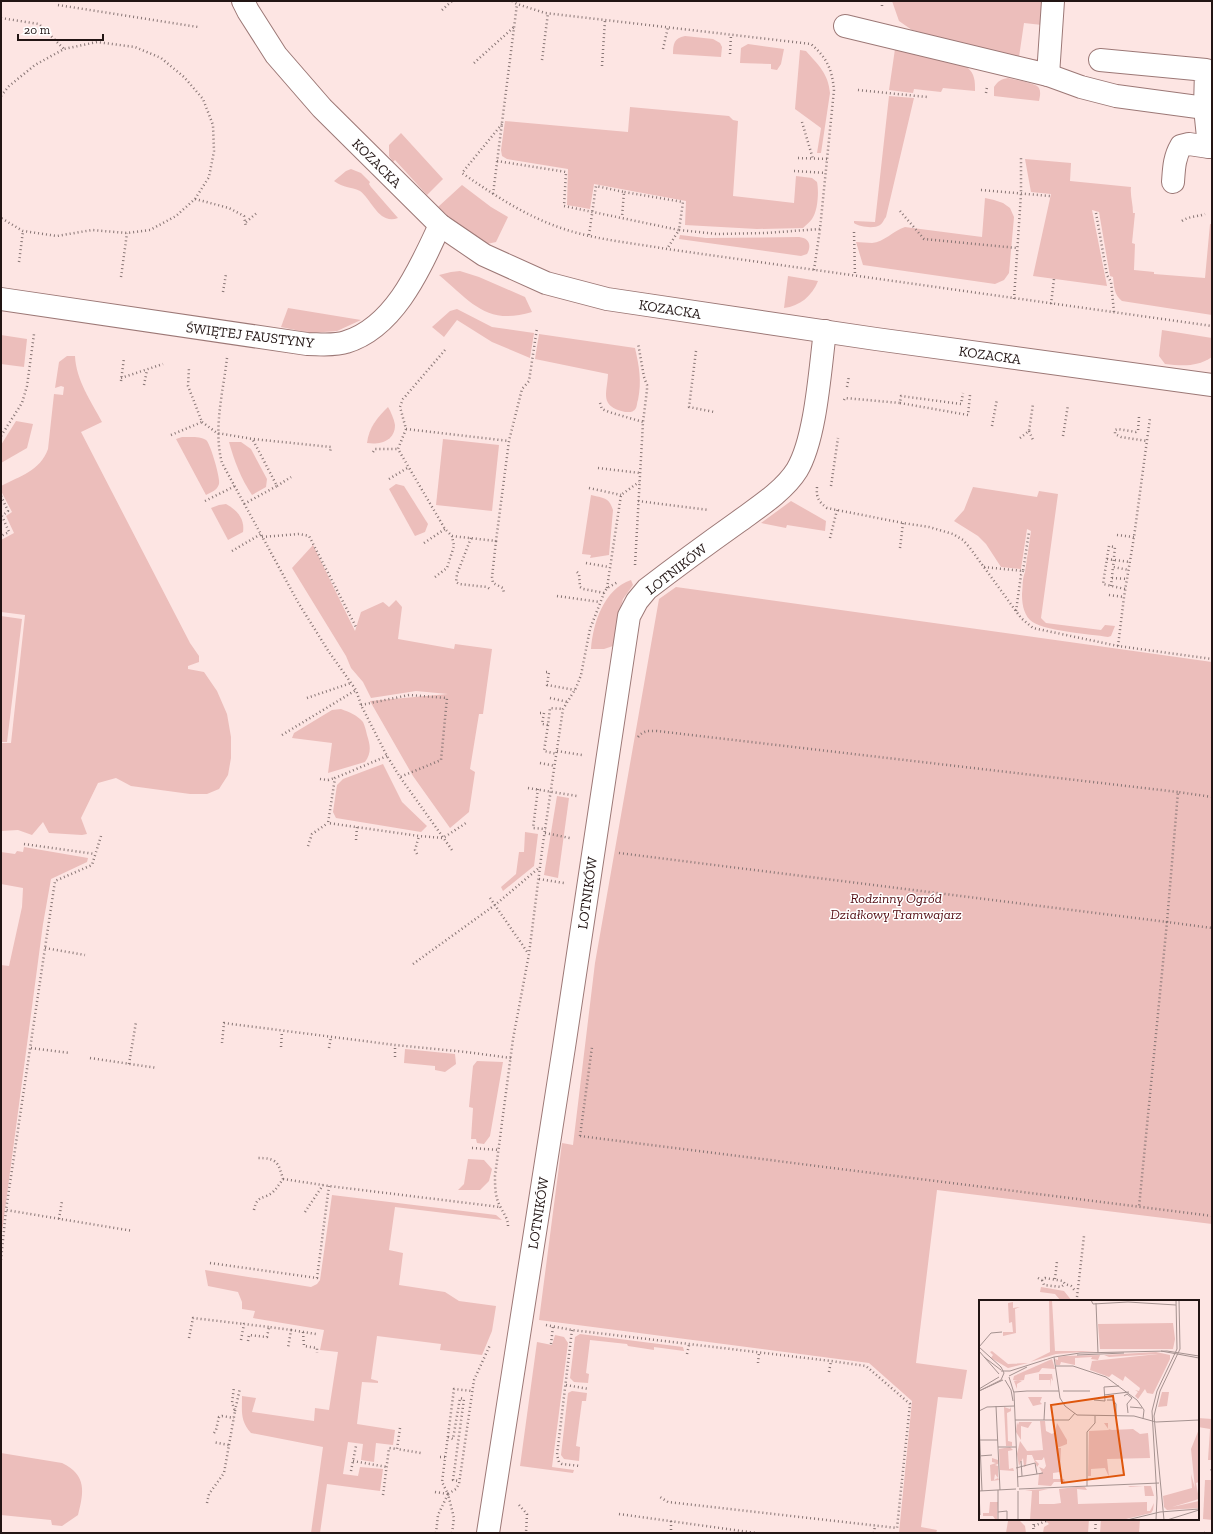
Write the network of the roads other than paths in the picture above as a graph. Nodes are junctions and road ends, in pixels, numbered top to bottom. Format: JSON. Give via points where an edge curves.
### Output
{"nodes":[{"id":1,"x":243,"y":1,"type":"edge"},
{"id":2,"x":1053,"y":1,"type":"edge"},
{"id":3,"x":845,"y":26,"type":"dead end"},
{"id":4,"x":1100,"y":60,"type":"dead end"},
{"id":5,"x":1209,"y":70,"type":"edge"},
{"id":6,"x":1048,"y":75,"type":"junction"},
{"id":7,"x":1205,"y":108,"type":"junction"},
{"id":8,"x":1210,"y":147,"type":"edge"},
{"id":9,"x":1173,"y":182,"type":"dead end"},
{"id":10,"x":440,"y":225,"type":"junction"},
{"id":11,"x":1,"y":299,"type":"edge"},
{"id":12,"x":825,"y":331,"type":"junction"},
{"id":13,"x":1212,"y":385,"type":"edge"},
{"id":14,"x":488,"y":1533,"type":"edge"}],
"edges":[{"from":1,"to":10,"type":"street","name":"KOZACKA","via":[[276,54],[322,108]]},
{"from":2,"to":6,"type":"street"},
{"from":3,"to":6,"type":"street"},
{"from":4,"to":5,"type":"street"},
{"from":5,"to":7,"type":"street"},
{"from":6,"to":7,"type":"street","via":[[1116,96]]},
{"from":7,"to":8,"type":"street"},
{"from":8,"to":9,"type":"street","via":[[1189,144],[1181,146],[1174,163]]},
{"from":10,"to":11,"type":"street","name":"ŚWIĘTEJ FAUSTYNY","via":[[419,270],[392,310],[376,326],[346,343],[307,344]]},
{"from":10,"to":12,"type":"street","name":"KOZACKA","via":[[484,255],[546,282],[585,294]]},
{"from":12,"to":13,"type":"street","name":"KOZACKA"},
{"from":12,"to":14,"type":"street","name":"LOTNIKÓW","via":[[820,378],[809,437],[790,480],[647,589],[629,616]]}]}
